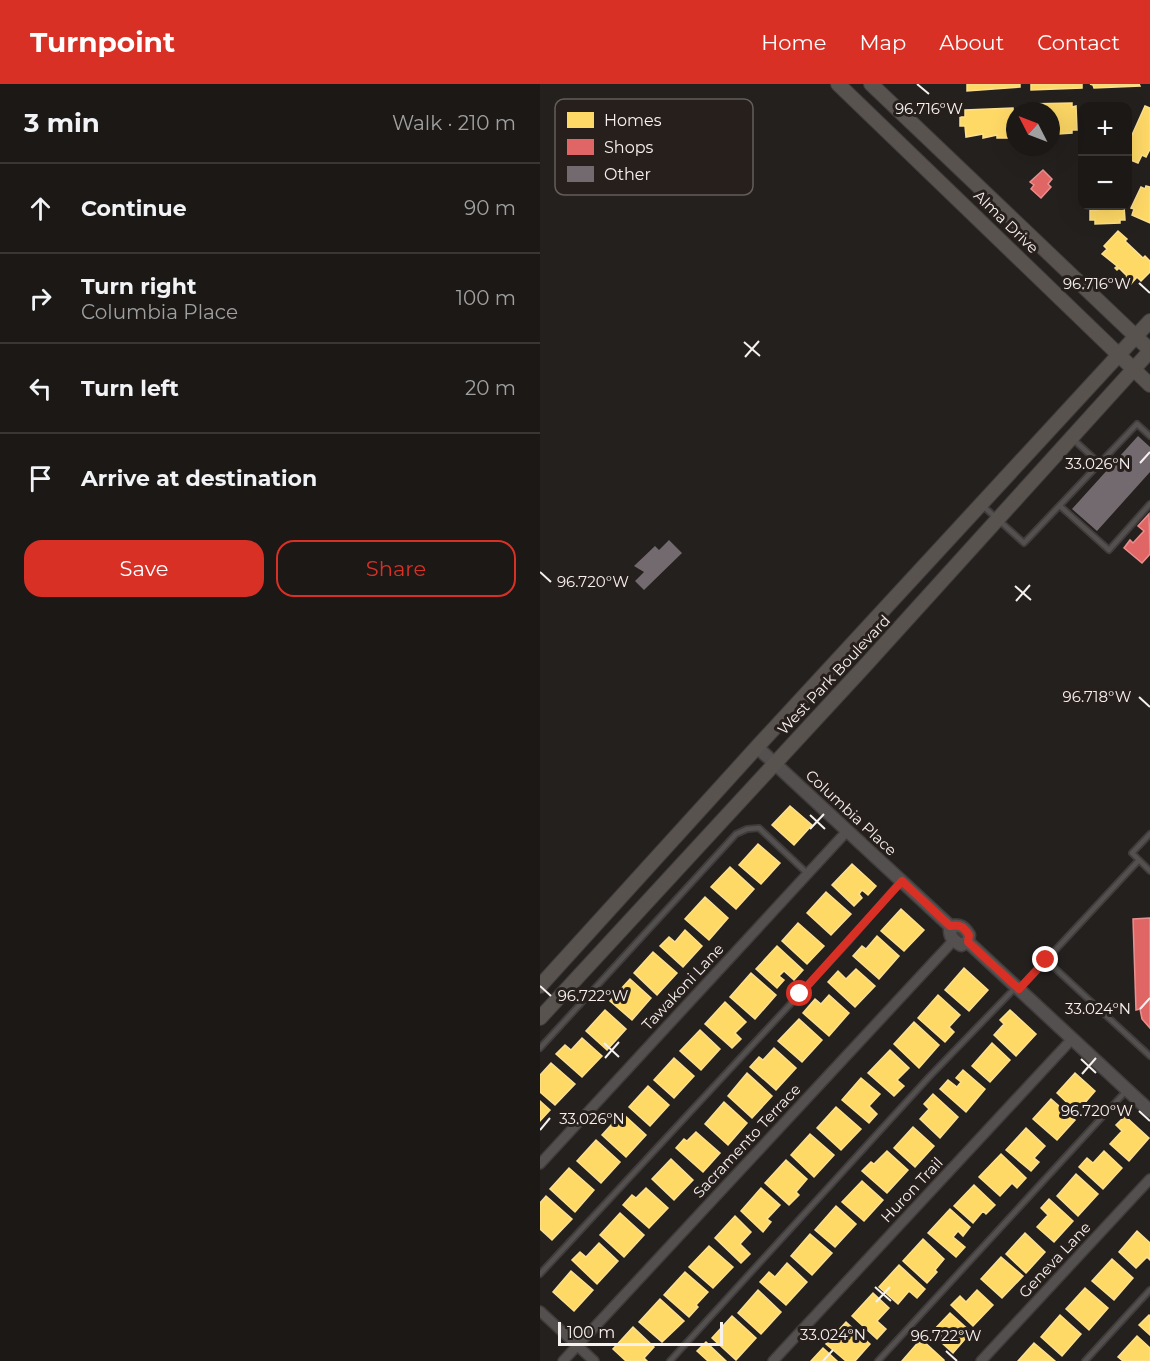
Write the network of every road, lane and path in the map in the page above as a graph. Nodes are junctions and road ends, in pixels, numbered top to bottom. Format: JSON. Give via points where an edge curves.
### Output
{"nodes":[{"id":1,"x":838,"y":84,"type":"edge"},
{"id":2,"x":871,"y":84,"type":"edge"},
{"id":3,"x":953,"y":163,"type":"junction"},
{"id":4,"x":938,"y":180,"type":"junction"},
{"id":5,"x":1150,"y":321,"type":"edge"},
{"id":6,"x":1135,"y":336,"type":"junction"},
{"id":7,"x":1150,"y":351,"type":"edge"},
{"id":8,"x":1119,"y":354,"type":"junction"},
{"id":9,"x":1133,"y":369,"type":"junction"},
{"id":10,"x":1150,"y":385,"type":"edge"},
{"id":11,"x":1150,"y":436,"type":"edge"},
{"id":12,"x":1072,"y":438,"type":"junction"},
{"id":13,"x":1100,"y":464,"type":"junction"},
{"id":14,"x":981,"y":504,"type":"junction"},
{"id":15,"x":1150,"y":504,"type":"edge"},
{"id":16,"x":1060,"y":506,"type":"junction"},
{"id":17,"x":998,"y":519,"type":"junction"},
{"id":18,"x":757,"y":747,"type":"junction"},
{"id":19,"x":775,"y":763,"type":"junction"},
{"id":20,"x":848,"y":830,"type":"junction"},
{"id":21,"x":1150,"y":834,"type":"edge"},
{"id":22,"x":1139,"y":860,"type":"junction"},
{"id":23,"x":1150,"y":870,"type":"edge"},
{"id":24,"x":808,"y":874,"type":"junction"},
{"id":25,"x":902,"y":881,"type":"junction"},
{"id":26,"x":950,"y":926,"type":"junction"},
{"id":27,"x":953,"y":941,"type":"junction"},
{"id":28,"x":968,"y":942,"type":"junction"},
{"id":29,"x":1046,"y":960,"type":"junction"},
{"id":30,"x":540,"y":986,"type":"edge"},
{"id":31,"x":1017,"y":988,"type":"junction"},
{"id":32,"x":540,"y":1018,"type":"edge"},
{"id":33,"x":1072,"y":1039,"type":"junction"},
{"id":34,"x":540,"y":1048,"type":"edge"},
{"id":35,"x":1150,"y":1056,"type":"edge"},
{"id":36,"x":1127,"y":1090,"type":"junction"},
{"id":37,"x":1150,"y":1111,"type":"edge"},
{"id":38,"x":540,"y":1164,"type":"edge"},
{"id":39,"x":1150,"y":1179,"type":"edge"},
{"id":40,"x":540,"y":1274,"type":"edge"},
{"id":41,"x":1150,"y":1290,"type":"edge"},
{"id":42,"x":540,"y":1311,"type":"edge"},
{"id":43,"x":577,"y":1346,"type":"junction"},
{"id":44,"x":563,"y":1361,"type":"edge"},
{"id":45,"x":594,"y":1361,"type":"edge"},
{"id":46,"x":670,"y":1361,"type":"edge"},
{"id":47,"x":773,"y":1361,"type":"edge"},
{"id":48,"x":878,"y":1361,"type":"edge"},
{"id":49,"x":981,"y":1361,"type":"edge"},
{"id":50,"x":1084,"y":1361,"type":"edge"}],
"edges":[{"from":1,"to":4,"type":"main road","name":"Alma Drive"},
{"from":2,"to":3,"type":"main road","name":"Alma Drive"},
{"from":3,"to":4,"type":"main road"},
{"from":3,"to":6,"type":"main road","name":"Alma Drive"},
{"from":4,"to":8,"type":"main road","name":"Alma Drive"},
{"from":5,"to":6,"type":"main road","name":"West Park Boulevard"},
{"from":6,"to":7,"type":"main road","name":"Alma Drive"},
{"from":6,"to":8,"type":"main road","name":"West Park Boulevard"},
{"from":7,"to":9,"type":"main road","name":"West Park Boulevard"},
{"from":8,"to":9,"type":"main road","name":"Alma Drive"},
{"from":8,"to":14,"type":"main road","name":"West Park Boulevard"},
{"from":9,"to":10,"type":"main road","name":"Alma Drive"},
{"from":9,"to":12,"type":"main road","name":"West Park Boulevard"},
{"from":11,"to":13,"type":"lane","via":[[1137,424]]},
{"from":12,"to":13,"type":"lane"},
{"from":12,"to":17,"type":"main road","name":"West Park Boulevard"},
{"from":13,"to":16,"type":"lane"},
{"from":14,"to":17,"type":"lane"},
{"from":14,"to":18,"type":"main road","name":"West Park Boulevard"},
{"from":15,"to":16,"type":"lane","via":[[1109,550]]},
{"from":16,"to":17,"type":"lane","via":[[1024,543]]},
{"from":17,"to":19,"type":"main road","name":"West Park Boulevard"},
{"from":18,"to":19,"type":"street","name":"Columbia Place"},
{"from":18,"to":30,"type":"main road","name":"West Park Boulevard"},
{"from":19,"to":20,"type":"street","name":"Columbia Place"},
{"from":19,"to":32,"type":"main road","name":"West Park Boulevard"},
{"from":20,"to":24,"type":"street","name":"Tawakoni Lane"},
{"from":20,"to":25,"type":"street","name":"Columbia Place"},
{"from":21,"to":22,"type":"lane","via":[[1132,854]]},
{"from":22,"to":23,"type":"lane"},
{"from":22,"to":29,"type":"lane"},
{"from":24,"to":34,"type":"lane","via":[[759,828],[736,834]]},
{"from":24,"to":38,"type":"street","name":"Tawakoni Lane"},
{"from":25,"to":26,"type":"street","name":"Columbia Place"},
{"from":25,"to":40,"type":"lane"},
{"from":26,"to":27,"type":"street"},
{"from":26,"to":28,"type":"street","name":"Columbia Place","via":[[965,928]]},
{"from":27,"to":28,"type":"street","via":[[961,945]]},
{"from":27,"to":43,"type":"street","name":"Sacramento Terrace"},
{"from":28,"to":31,"type":"street","name":"Columbia Place"},
{"from":29,"to":31,"type":"lane"},
{"from":29,"to":35,"type":"lane"},
{"from":31,"to":33,"type":"street","name":"Columbia Place"},
{"from":31,"to":46,"type":"lane","via":[[929,1077]]},
{"from":33,"to":36,"type":"street","name":"Columbia Place"},
{"from":33,"to":47,"type":"street","name":"Huron Trail"},
{"from":36,"to":37,"type":"street","name":"Columbia Place"},
{"from":36,"to":48,"type":"lane"},
{"from":39,"to":49,"type":"street","name":"Geneva Lane"},
{"from":41,"to":50,"type":"lane"},
{"from":42,"to":43,"type":"street"},
{"from":43,"to":44,"type":"street","name":"Sacramento Terrace"},
{"from":43,"to":45,"type":"street"}]}
